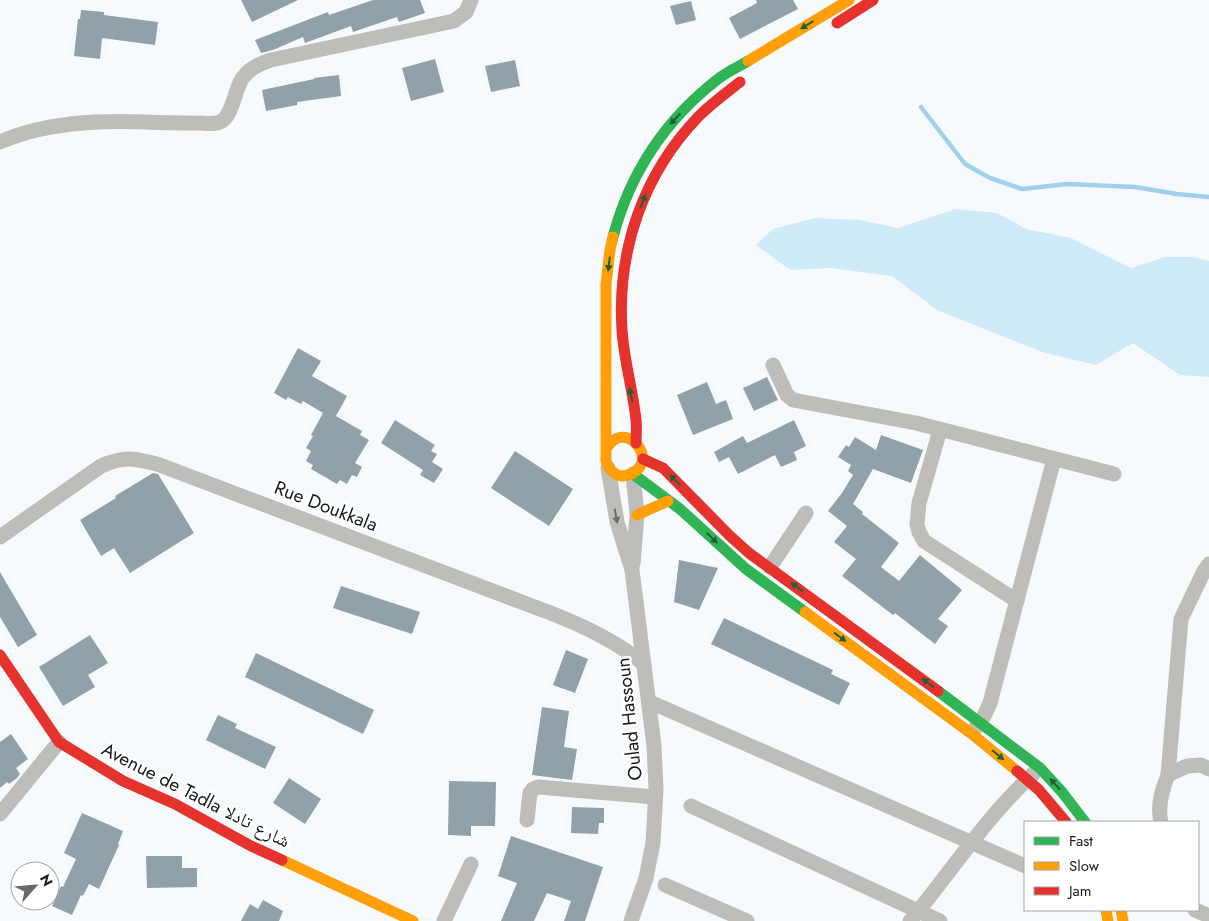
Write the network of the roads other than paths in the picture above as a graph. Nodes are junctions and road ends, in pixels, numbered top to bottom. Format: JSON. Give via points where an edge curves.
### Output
{"nodes":[{"id":1,"x":471,"y":0,"type":"edge"},
{"id":2,"x":849,"y":0,"type":"edge"},
{"id":3,"x":873,"y":0,"type":"edge"},
{"id":4,"x":830,"y":27,"type":"dead end"},
{"id":5,"x":750,"y":76,"type":"dead end"},
{"id":6,"x":0,"y":142,"type":"edge"},
{"id":7,"x":773,"y":364,"type":"dead end"},
{"id":8,"x":940,"y":430,"type":"junction"},
{"id":9,"x":636,"y":443,"type":"junction"},
{"id":10,"x":606,"y":450,"type":"junction"},
{"id":11,"x":643,"y":459,"type":"junction"},
{"id":12,"x":1054,"y":459,"type":"junction"},
{"id":13,"x":608,"y":468,"type":"junction"},
{"id":14,"x":633,"y":474,"type":"junction"},
{"id":15,"x":1114,"y":474,"type":"dead end"},
{"id":16,"x":668,"y":501,"type":"junction"},
{"id":17,"x":806,"y":513,"type":"dead end"},
{"id":18,"x":636,"y":516,"type":"junction"},
{"id":19,"x":0,"y":537,"type":"edge"},
{"id":20,"x":1209,"y":564,"type":"edge"},
{"id":21,"x":770,"y":567,"type":"junction"},
{"id":22,"x":632,"y":570,"type":"junction"},
{"id":23,"x":1017,"y":602,"type":"junction"},
{"id":24,"x":864,"y":636,"type":"junction"},
{"id":25,"x":856,"y":649,"type":"junction"},
{"id":26,"x":0,"y":655,"type":"edge"},
{"id":27,"x":644,"y":664,"type":"junction"},
{"id":28,"x":650,"y":702,"type":"junction"},
{"id":29,"x":976,"y":728,"type":"junction"},
{"id":30,"x":59,"y":742,"type":"junction"},
{"id":31,"x":1040,"y":768,"type":"junction"},
{"id":32,"x":1209,"y":769,"type":"edge"},
{"id":33,"x":1168,"y":775,"type":"junction"},
{"id":34,"x":1027,"y":779,"type":"junction"},
{"id":35,"x":655,"y":797,"type":"junction"},
{"id":36,"x":691,"y":806,"type":"dead end"},
{"id":37,"x":0,"y":814,"type":"edge"},
{"id":38,"x":527,"y":820,"type":"dead end"},
{"id":39,"x":1065,"y":821,"type":"edge"},
{"id":40,"x":1084,"y":821,"type":"edge"},
{"id":41,"x":1161,"y":821,"type":"edge"},
{"id":42,"x":970,"y":843,"type":"junction"},
{"id":43,"x":471,"y":864,"type":"dead end"},
{"id":44,"x":1024,"y":866,"type":"edge"},
{"id":45,"x":665,"y":885,"type":"dead end"},
{"id":46,"x":1197,"y":911,"type":"edge"},
{"id":47,"x":914,"y":916,"type":"edge"},
{"id":48,"x":1209,"y":916,"type":"edge"},
{"id":49,"x":413,"y":921,"type":"edge"},
{"id":50,"x":444,"y":921,"type":"edge"},
{"id":51,"x":631,"y":921,"type":"edge"},
{"id":52,"x":747,"y":921,"type":"edge"},
{"id":53,"x":940,"y":921,"type":"edge"}],
"edges":[{"from":1,"to":6,"type":"street","via":[[466,12],[454,21],[260,64],[243,76],[228,113],[219,122],[72,124]]},
{"from":2,"to":10,"type":"street","one_way":true,"via":[[720,78],[693,100],[664,132],[632,184],[610,250],[606,284]]},
{"from":3,"to":4,"type":"street"},
{"from":9,"to":5,"type":"street","one_way":true,"via":[[637,422],[622,330],[622,286],[635,222],[655,176],[682,135],[704,110]]},
{"from":7,"to":8,"type":"street","via":[[792,400]]},
{"from":8,"to":12,"type":"street"},
{"from":8,"to":23,"type":"street","via":[[919,503],[919,532],[924,541]]},
{"from":9,"to":10,"type":"street","via":[[620,438]]},
{"from":9,"to":11,"type":"street"},
{"from":10,"to":13,"type":"street"},
{"from":11,"to":14,"type":"street"},
{"from":21,"to":11,"type":"street","one_way":true,"via":[[730,536],[663,468]]},
{"from":12,"to":15,"type":"street"},
{"from":12,"to":23,"type":"street"},
{"from":13,"to":14,"type":"street","via":[[618,476]]},
{"from":13,"to":22,"type":"street","name":"Oulad Hassoun","one_way":true,"via":[[617,522]]},
{"from":14,"to":16,"type":"street"},
{"from":14,"to":18,"type":"street","name":"Oulad Hassoun"},
{"from":16,"to":18,"type":"street"},
{"from":16,"to":25,"type":"street","one_way":true,"via":[[746,568]]},
{"from":17,"to":21,"type":"street"},
{"from":18,"to":22,"type":"street","name":"Oulad Hassoun"},
{"from":19,"to":27,"type":"street","name":"Rue Doukkala","via":[[101,466],[114,460],[139,460],[157,464],[576,623]]},
{"from":20,"to":33,"type":"street","via":[[1181,619]]},
{"from":24,"to":21,"type":"street","one_way":true},
{"from":22,"to":27,"type":"street","name":"Oulad Hassoun"},
{"from":23,"to":29,"type":"street","via":[[990,702]]},
{"from":24,"to":25,"type":"street"},
{"from":29,"to":24,"type":"street","one_way":true},
{"from":25,"to":29,"type":"street"},
{"from":26,"to":30,"type":"street","name":"Avenue de Tadla شارع تادلا"},
{"from":27,"to":28,"type":"street","name":"Oulad Hassoun"},
{"from":28,"to":35,"type":"street","name":"Oulad Hassoun"},
{"from":28,"to":42,"type":"street"},
{"from":29,"to":31,"type":"street"},
{"from":29,"to":34,"type":"street","one_way":true},
{"from":30,"to":37,"type":"street"},
{"from":30,"to":49,"type":"street","name":"Avenue de Tadla شارع تادلا","via":[[124,781],[175,804],[251,846]]},
{"from":31,"to":34,"type":"street"},
{"from":40,"to":31,"type":"street","one_way":true},
{"from":32,"to":33,"type":"street","via":[[1201,765],[1187,766]]},
{"from":33,"to":41,"type":"street","via":[[1159,812]]},
{"from":34,"to":39,"type":"street"},
{"from":34,"to":42,"type":"street"},
{"from":35,"to":38,"type":"street","via":[[538,787],[530,793]]},
{"from":35,"to":51,"type":"street","name":"Oulad Hassoun","via":[[653,843],[646,878]]},
{"from":36,"to":47,"type":"street"},
{"from":42,"to":44,"type":"street"},
{"from":42,"to":47,"type":"street"},
{"from":43,"to":50,"type":"street"},
{"from":45,"to":52,"type":"street"},
{"from":46,"to":48,"type":"street"},
{"from":47,"to":53,"type":"street"}]}
